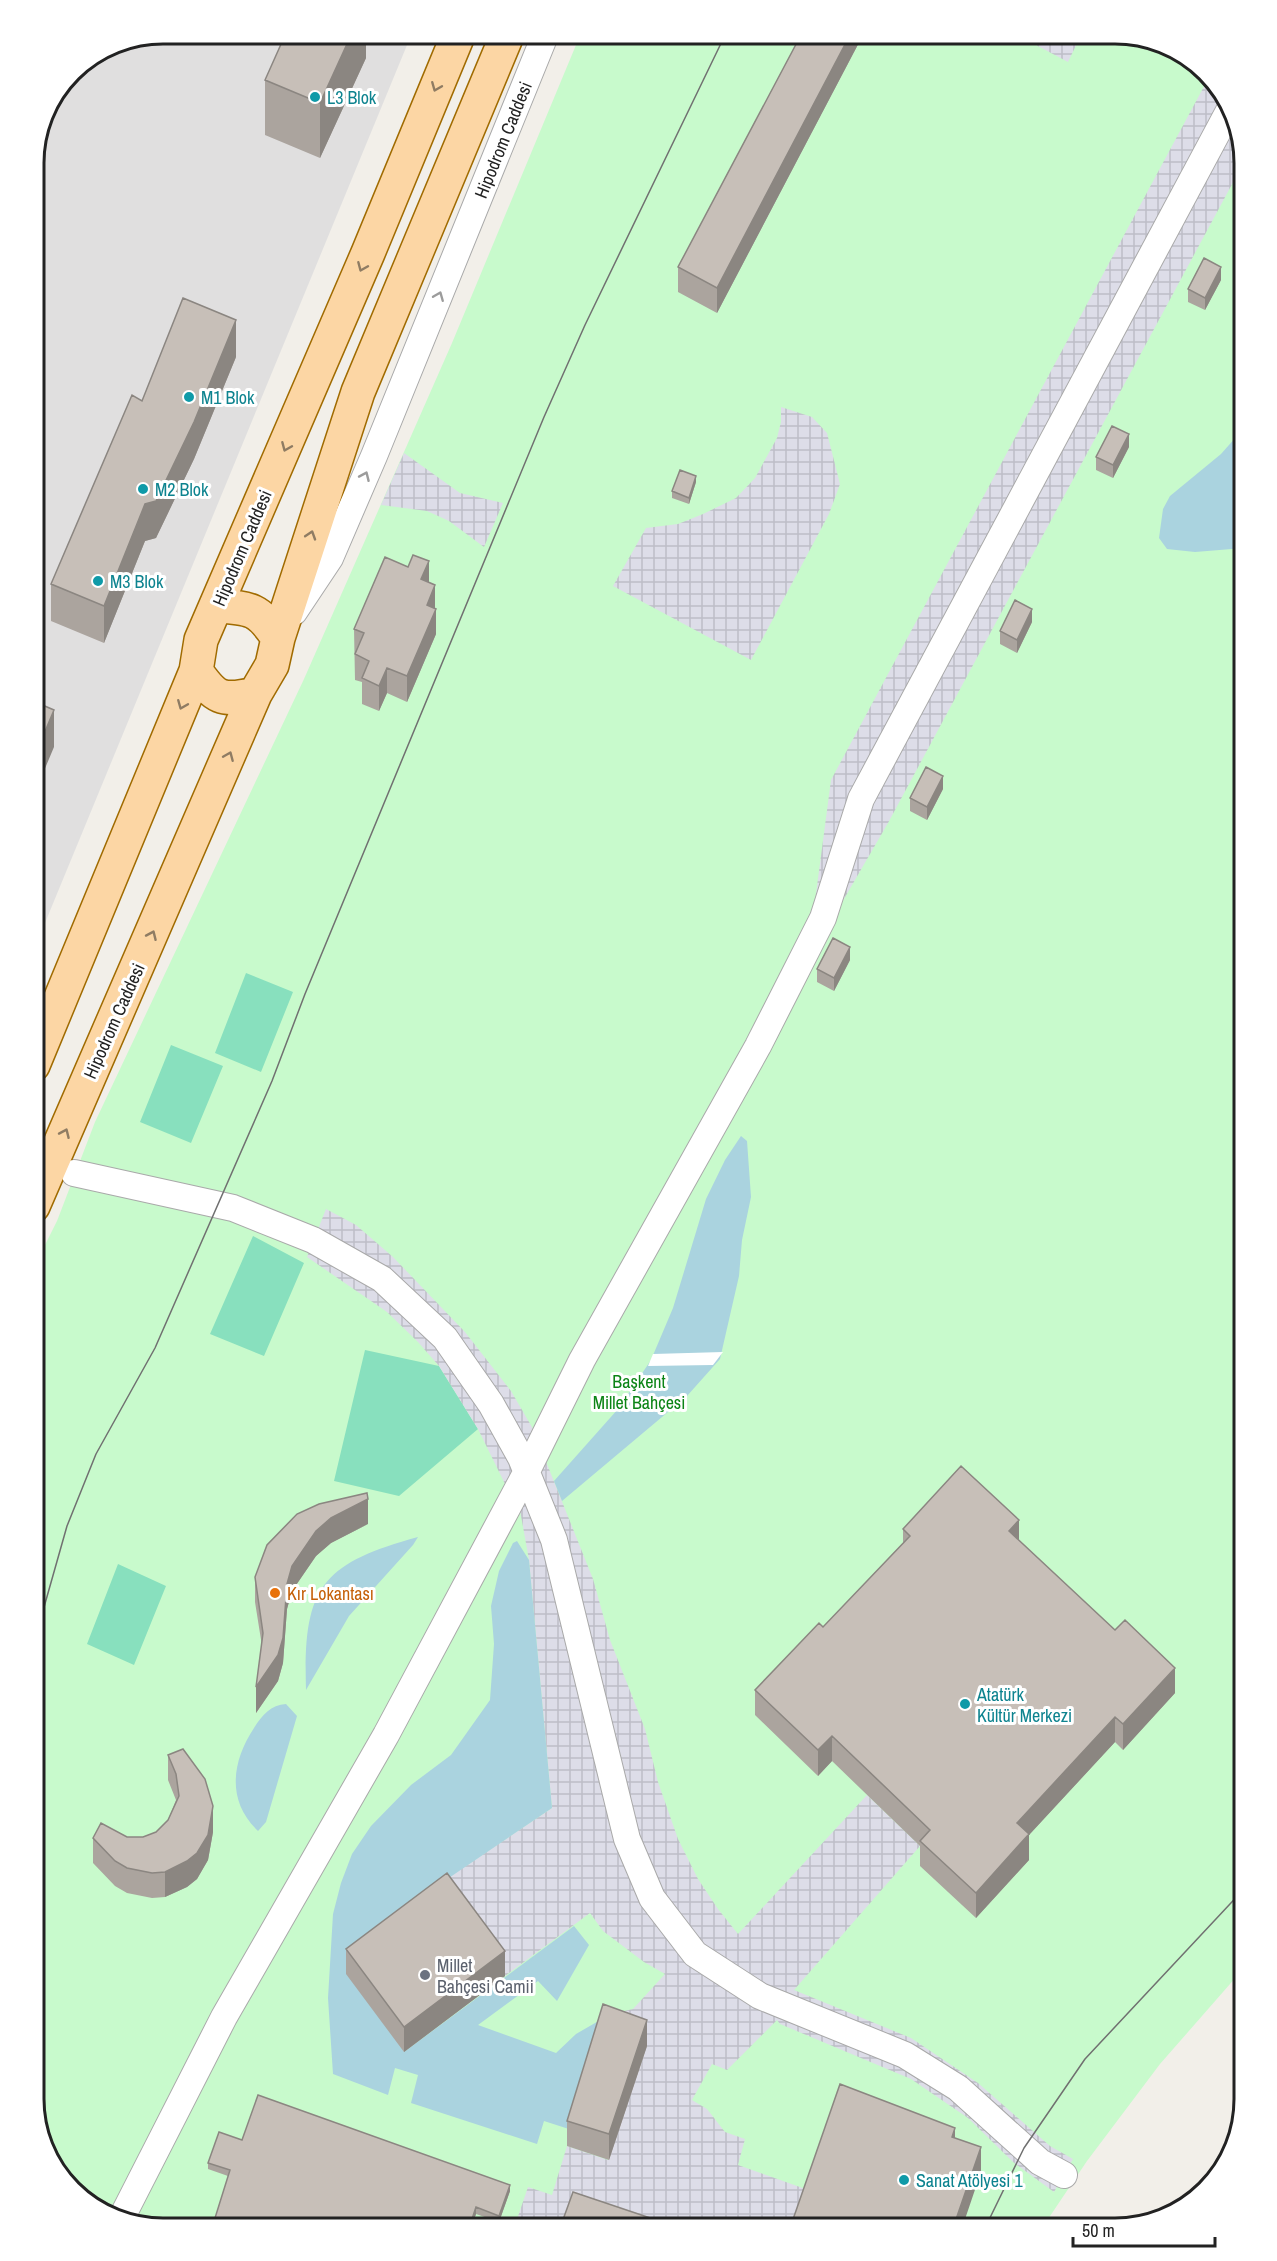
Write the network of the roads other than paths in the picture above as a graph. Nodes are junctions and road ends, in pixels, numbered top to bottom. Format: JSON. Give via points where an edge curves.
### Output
{"nodes":[{"id":1,"x":454,"y":44,"type":"edge"},
{"id":2,"x":503,"y":44,"type":"edge"},
{"id":3,"x":541,"y":44,"type":"edge"},
{"id":4,"x":1225,"y":119,"type":"edge"},
{"id":5,"x":218,"y":606,"type":"junction"},
{"id":6,"x":278,"y":638,"type":"junction"},
{"id":7,"x":196,"y":670,"type":"junction"},
{"id":8,"x":255,"y":694,"type":"junction"},
{"id":9,"x":44,"y":1038,"type":"edge"},
{"id":10,"x":74,"y":1173,"type":"dead end"},
{"id":11,"x":44,"y":1181,"type":"edge"},
{"id":12,"x":526,"y":1473,"type":"junction"},
{"id":13,"x":1064,"y":2175,"type":"dead end"},
{"id":14,"x":125,"y":2211,"type":"edge"}],
"edges":[{"from":1,"to":5,"type":"main road","name":"Hipodrom Caddesi","one_way":true},
{"from":6,"to":2,"type":"main road","name":"Hipodrom Caddesi","one_way":true,"via":[[358,392]]},
{"from":6,"to":3,"type":"street","name":"Hipodrom Caddesi","one_way":true,"via":[[334,548]]},
{"from":4,"to":12,"type":"street","via":[[861,799],[823,918],[742,1075],[582,1360]]},
{"from":5,"to":6,"type":"main road","via":[[243,608],[265,617]]},
{"from":5,"to":7,"type":"main road","name":"Hipodrom Caddesi","via":[[201,640]]},
{"from":6,"to":8,"type":"main road","name":"Hipodrom Caddesi","via":[[272,665]]},
{"from":7,"to":8,"type":"main road","via":[[211,692],[234,699]]},
{"from":7,"to":9,"type":"main road","name":"Hipodrom Caddesi","one_way":true},
{"from":11,"to":8,"type":"main road","name":"Hipodrom Caddesi","one_way":true},
{"from":10,"to":12,"type":"street","via":[[233,1208],[313,1240],[382,1279],[445,1338],[490,1404]]},
{"from":12,"to":13,"type":"street","via":[[554,1540],[627,1839],[652,1898],[695,1953],[760,1996],[905,2055],[958,2088],[1040,2162]]},
{"from":12,"to":14,"type":"street","via":[[374,1756],[224,2017]]}]}
